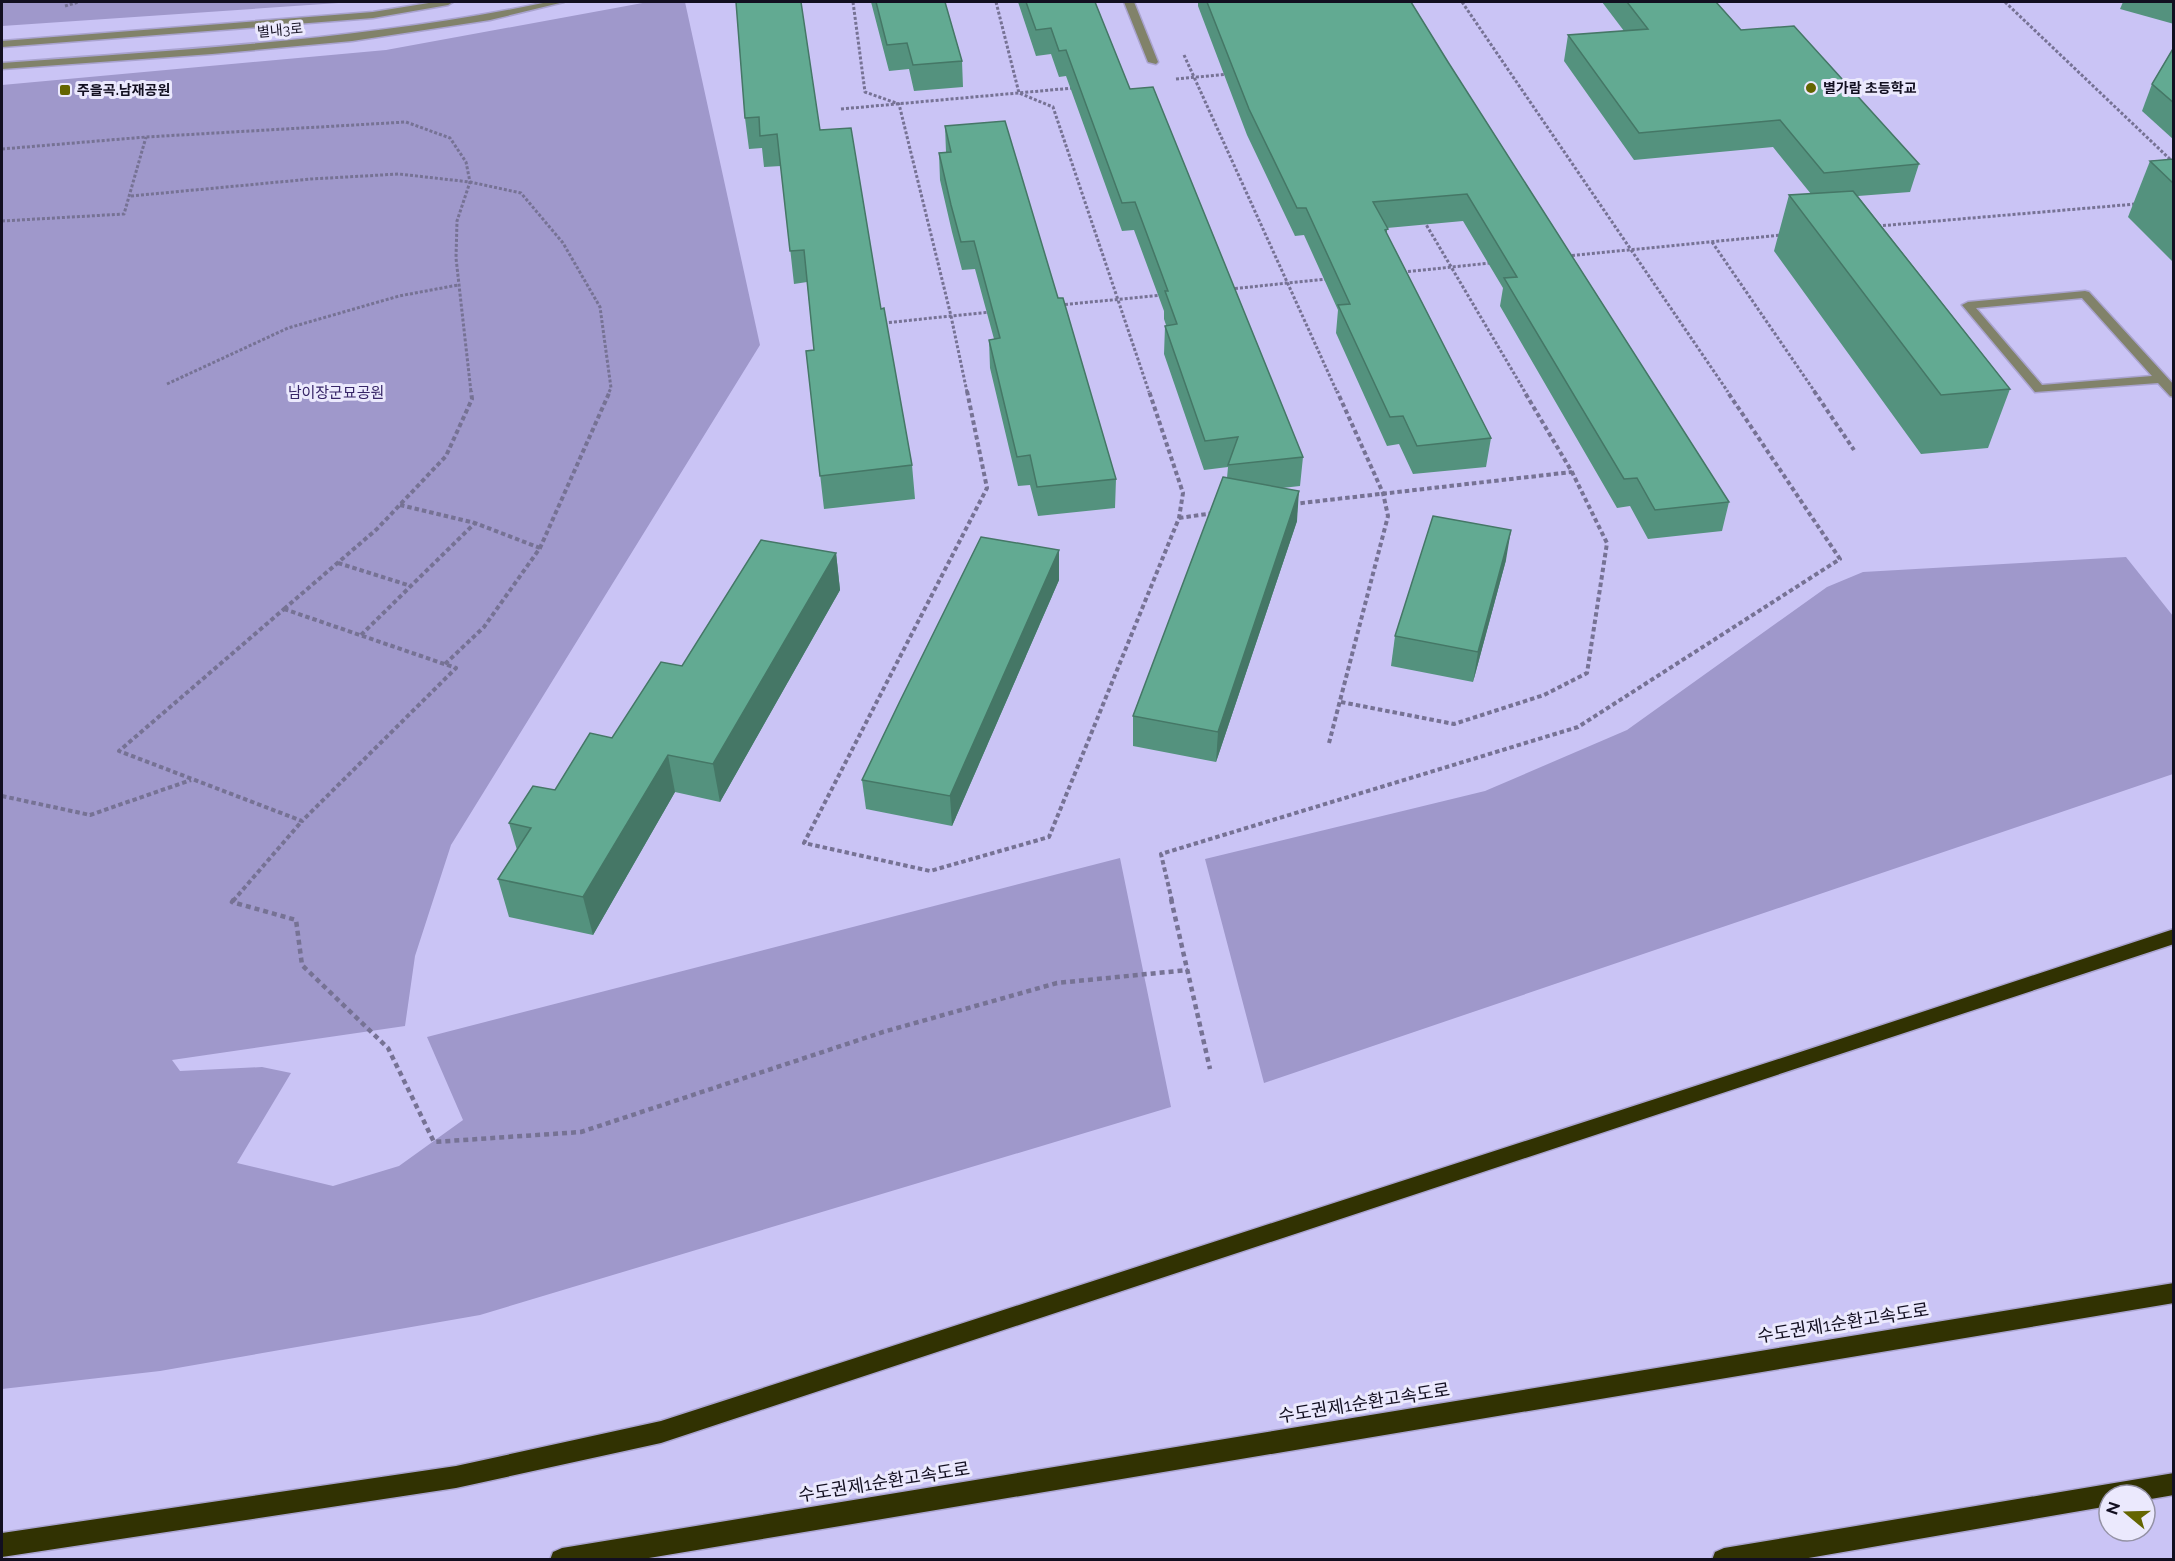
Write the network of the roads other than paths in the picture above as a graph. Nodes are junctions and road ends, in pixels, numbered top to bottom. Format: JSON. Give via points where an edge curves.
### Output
{"nodes":[{"id":1,"x":448,"y":2,"type":"edge"},
{"id":2,"x":559,"y":2,"type":"edge"},
{"id":3,"x":1129,"y":2,"type":"edge"},
{"id":4,"x":2,"y":44,"type":"edge"},
{"id":5,"x":1154,"y":62,"type":"dead end"},
{"id":6,"x":2,"y":66,"type":"edge"},
{"id":7,"x":2162,"y":379,"type":"junction"},
{"id":8,"x":2174,"y":393,"type":"edge"},
{"id":9,"x":2174,"y":936,"type":"edge"},
{"id":10,"x":2174,"y":1293,"type":"edge"},
{"id":11,"x":2174,"y":1484,"type":"edge"},
{"id":12,"x":2,"y":1545,"type":"edge"},
{"id":13,"x":562,"y":1560,"type":"edge"},
{"id":14,"x":1724,"y":1560,"type":"edge"}],
"edges":[{"from":1,"to":4,"type":"street","name":"별내3로","via":[[373,15]]},
{"from":2,"to":6,"type":"street","name":"별내3로","via":[[377,35]]},
{"from":3,"to":5,"type":"street"},
{"from":7,"to":7,"type":"street","via":[[2085,294],[1968,304],[2039,389]]},
{"from":7,"to":8,"type":"street"},
{"from":9,"to":12,"type":"highway","via":[[661,1432],[456,1477]]},
{"from":10,"to":13,"type":"highway","name":"수도권제1순환고속도로"},
{"from":11,"to":14,"type":"highway"}]}
